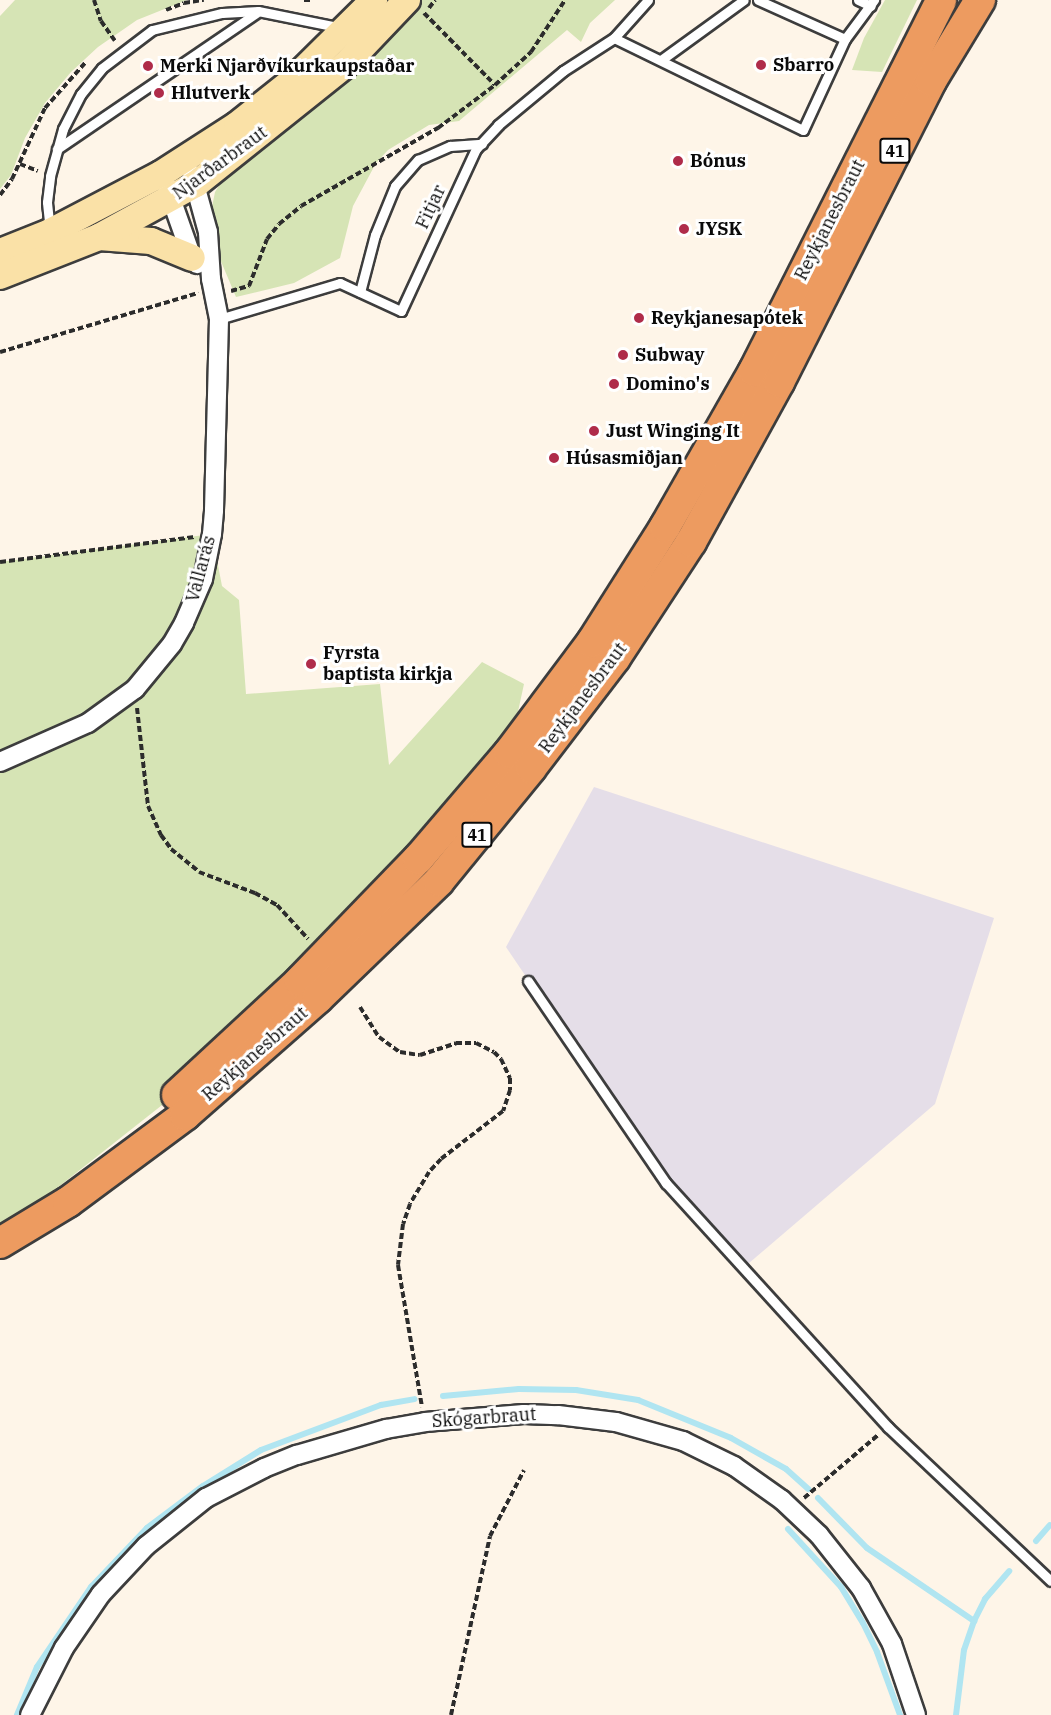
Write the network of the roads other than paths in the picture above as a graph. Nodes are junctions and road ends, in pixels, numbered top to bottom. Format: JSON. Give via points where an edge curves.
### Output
{"nodes":[{"id":1,"x":374,"y":0,"type":"edge"},
{"id":2,"x":407,"y":0,"type":"edge"},
{"id":3,"x":648,"y":0,"type":"edge"},
{"id":4,"x":744,"y":0,"type":"edge"},
{"id":5,"x":758,"y":0,"type":"edge"},
{"id":6,"x":858,"y":0,"type":"edge"},
{"id":7,"x":941,"y":0,"type":"edge"},
{"id":8,"x":980,"y":0,"type":"edge"},
{"id":9,"x":873,"y":3,"type":"edge"},
{"id":10,"x":258,"y":11,"type":"junction"},
{"id":11,"x":344,"y":28,"type":"junction"},
{"id":12,"x":614,"y":38,"type":"junction"},
{"id":13,"x":845,"y":39,"type":"junction"},
{"id":14,"x":661,"y":60,"type":"junction"},
{"id":15,"x":482,"y":144,"type":"junction"},
{"id":16,"x":57,"y":149,"type":"junction"},
{"id":17,"x":185,"y":160,"type":"junction"},
{"id":18,"x":161,"y":174,"type":"junction"},
{"id":19,"x":196,"y":184,"type":"junction"},
{"id":20,"x":173,"y":198,"type":"junction"},
{"id":21,"x":50,"y":232,"type":"junction"},
{"id":22,"x":99,"y":237,"type":"junction"},
{"id":23,"x":0,"y":252,"type":"edge"},
{"id":24,"x":192,"y":258,"type":"junction"},
{"id":25,"x":0,"y":276,"type":"edge"},
{"id":26,"x":205,"y":286,"type":"junction"},
{"id":27,"x":360,"y":292,"type":"junction"},
{"id":28,"x":219,"y":319,"type":"junction"},
{"id":29,"x":0,"y":762,"type":"edge"},
{"id":30,"x":528,"y":981,"type":"dead end"},
{"id":31,"x":0,"y":1234,"type":"edge"},
{"id":32,"x":0,"y":1243,"type":"edge"},
{"id":33,"x":1051,"y":1581,"type":"edge"},
{"id":34,"x":30,"y":1715,"type":"edge"},
{"id":35,"x":916,"y":1715,"type":"edge"}],
"edges":[{"from":1,"to":11,"type":"main road","name":"Njarðarbraut"},
{"from":2,"to":19,"type":"main road","name":"Njarðarbraut","via":[[345,66]]},
{"from":3,"to":12,"type":"lane","name":"Fitjar"},
{"from":4,"to":14,"type":"lane"},
{"from":5,"to":13,"type":"lane"},
{"from":6,"to":9,"type":"lane"},
{"from":7,"to":31,"type":"highway","name":"Reykjanesbraut","number":"41","via":[[754,371],[665,527],[592,642],[509,753],[418,859],[300,981],[172,1100]]},
{"from":8,"to":32,"type":"highway","name":"Reykjanesbraut","number":"41","via":[[931,81],[779,382],[691,542],[615,658],[531,768],[439,881],[318,998],[185,1114],[68,1202]]},
{"from":9,"to":13,"type":"lane"},
{"from":10,"to":11,"type":"lane"},
{"from":10,"to":16,"type":"lane"},
{"from":10,"to":16,"type":"lane","via":[[222,13],[152,30],[102,68],[81,94]]},
{"from":11,"to":17,"type":"main road","name":"Njarðarbraut","via":[[291,82]]},
{"from":12,"to":14,"type":"lane"},
{"from":12,"to":15,"type":"lane","name":"Fitjar","via":[[563,71],[498,125]]},
{"from":13,"to":14,"type":"lane","via":[[802,130]]},
{"from":15,"to":27,"type":"lane","via":[[450,146],[418,160],[395,186],[375,235]]},
{"from":15,"to":27,"type":"lane","name":"Fitjar","via":[[476,149],[401,311]]},
{"from":16,"to":21,"type":"lane","via":[[47,201]]},
{"from":17,"to":18,"type":"main road","name":"Njarðarbraut"},
{"from":17,"to":19,"type":"street","name":"Vallarás"},
{"from":18,"to":20,"type":"street","name":"Vallarás"},
{"from":18,"to":21,"type":"main road","name":"Njarðarbraut"},
{"from":19,"to":20,"type":"main road","name":"Njarðarbraut"},
{"from":19,"to":26,"type":"street","name":"Vallarás","via":[[208,232]]},
{"from":20,"to":22,"type":"main road","name":"Njarðarbraut"},
{"from":20,"to":24,"type":"street","name":"Vallarás"},
{"from":21,"to":23,"type":"main road","name":"Njarðarbraut"},
{"from":22,"to":24,"type":"main road","via":[[151,241]]},
{"from":22,"to":25,"type":"main road","name":"Njarðarbraut"},
{"from":24,"to":26,"type":"street","name":"Vallarás"},
{"from":26,"to":28,"type":"street","name":"Vallarás"},
{"from":27,"to":28,"type":"lane","name":"Fitjar","via":[[340,283]]},
{"from":28,"to":29,"type":"street","name":"Vallarás","via":[[212,534],[203,579],[184,623],[160,661],[135,689],[88,723]]},
{"from":30,"to":33,"type":"lane","via":[[666,1183],[888,1427]]},
{"from":34,"to":35,"type":"street","name":"Skógarbraut","via":[[64,1648],[101,1594],[146,1546],[206,1498],[297,1455],[386,1429],[524,1414],[616,1422],[683,1441],[755,1480],[794,1511],[841,1560],[878,1616],[903,1671]]}]}
